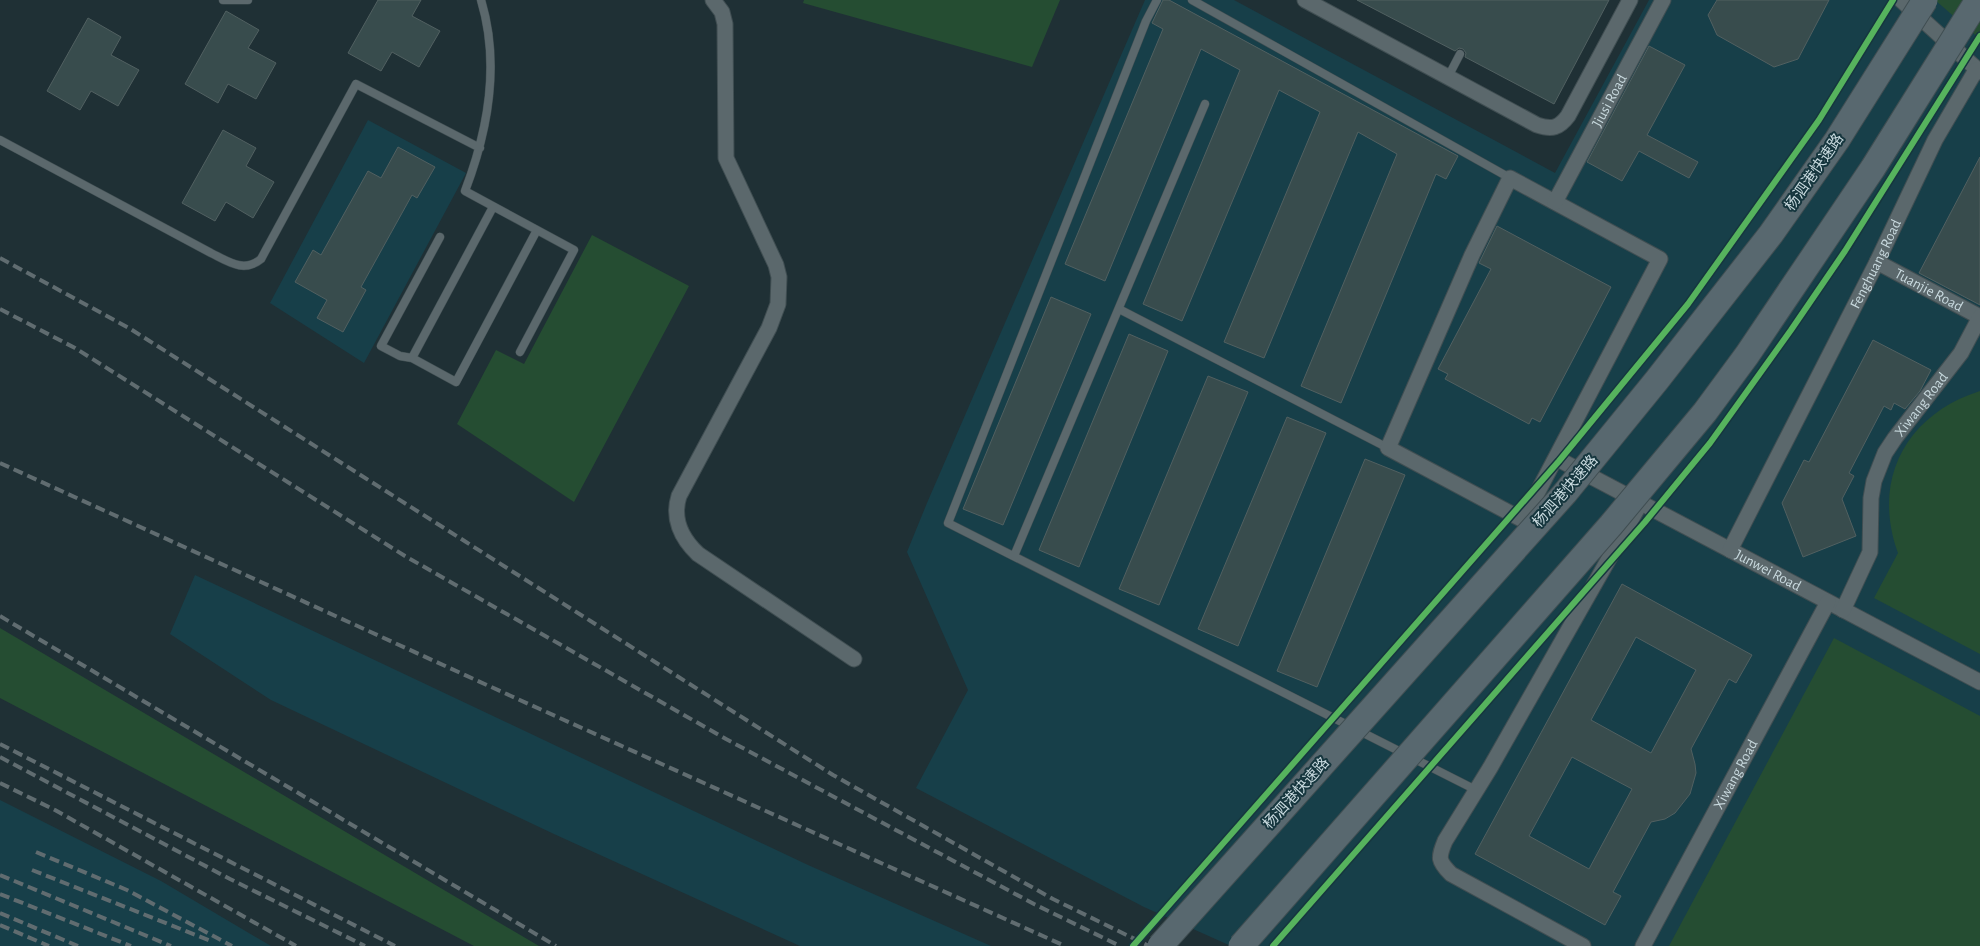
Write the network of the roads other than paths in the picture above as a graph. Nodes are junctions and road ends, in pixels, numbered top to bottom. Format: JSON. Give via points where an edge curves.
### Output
{"nodes":[{"id":1,"x":223,"y":0,"type":"edge"},
{"id":2,"x":248,"y":0,"type":"edge"},
{"id":3,"x":713,"y":0,"type":"edge"},
{"id":4,"x":1157,"y":0,"type":"edge"},
{"id":5,"x":1192,"y":0,"type":"edge"},
{"id":6,"x":1305,"y":0,"type":"edge"},
{"id":7,"x":1630,"y":0,"type":"edge"},
{"id":8,"x":1663,"y":0,"type":"edge"},
{"id":9,"x":1901,"y":0,"type":"edge"},
{"id":10,"x":1926,"y":0,"type":"edge"},
{"id":11,"x":1978,"y":0,"type":"edge"},
{"id":12,"x":480,"y":1,"type":"edge"},
{"id":13,"x":1460,"y":54,"type":"dead end"},
{"id":14,"x":1978,"y":70,"type":"edge"},
{"id":15,"x":1448,"y":77,"type":"junction"},
{"id":16,"x":1205,"y":104,"type":"dead end"},
{"id":17,"x":0,"y":140,"type":"edge"},
{"id":18,"x":480,"y":148,"type":"junction"},
{"id":19,"x":1510,"y":178,"type":"junction"},
{"id":20,"x":1555,"y":202,"type":"junction"},
{"id":21,"x":494,"y":207,"type":"junction"},
{"id":22,"x":538,"y":230,"type":"junction"},
{"id":23,"x":440,"y":237,"type":"dead end"},
{"id":24,"x":1877,"y":262,"type":"junction"},
{"id":25,"x":1119,"y":309,"type":"junction"},
{"id":26,"x":1980,"y":317,"type":"edge"},
{"id":27,"x":520,"y":352,"type":"dead end"},
{"id":28,"x":412,"y":358,"type":"junction"},
{"id":29,"x":1388,"y":448,"type":"junction"},
{"id":30,"x":1556,"y":458,"type":"junction"},
{"id":31,"x":1641,"y":503,"type":"junction"},
{"id":32,"x":1730,"y":550,"type":"junction"},
{"id":33,"x":1014,"y":556,"type":"junction"},
{"id":34,"x":1828,"y":602,"type":"junction"},
{"id":35,"x":1843,"y":610,"type":"junction"},
{"id":36,"x":854,"y":660,"type":"dead end"},
{"id":37,"x":1980,"y":682,"type":"edge"},
{"id":38,"x":1476,"y":790,"type":"junction"},
{"id":39,"x":1160,"y":946,"type":"edge"},
{"id":40,"x":1241,"y":946,"type":"edge"},
{"id":41,"x":1583,"y":946,"type":"edge"},
{"id":42,"x":1643,"y":946,"type":"edge"}],
"edges":[{"from":1,"to":2,"type":"lane"},
{"from":3,"to":36,"type":"street","via":[[722,12],[725,24],[726,158],[776,265],[780,288],[776,314],[679,496],[677,524],[698,554]]},
{"from":4,"to":33,"type":"lane","via":[[948,522]]},
{"from":5,"to":19,"type":"lane"},
{"from":6,"to":15,"type":"street"},
{"from":7,"to":15,"type":"street","via":[[1568,116],[1556,128],[1537,124]]},
{"from":8,"to":20,"type":"street","name":"Jiusi Road"},
{"from":9,"to":14,"type":"street","name":"Fenghuang Road"},
{"from":10,"to":39,"type":"highway","name":"杨泗港快速路","bridge":true,"via":[[1837,140],[1771,234],[1657,380],[1565,493]]},
{"from":11,"to":40,"type":"highway","bridge":true,"via":[[1873,168],[1705,412],[1611,525]]},
{"from":12,"to":18,"type":"lane","via":[[490,38],[491,61],[490,91]]},
{"from":13,"to":15,"type":"lane"},
{"from":14,"to":24,"type":"street","name":"Fenghuang Road","via":[[1945,120]]},
{"from":16,"to":25,"type":"lane"},
{"from":17,"to":18,"type":"lane","via":[[243,267],[256,264],[261,259],[356,84]]},
{"from":18,"to":21,"type":"lane","via":[[465,191]]},
{"from":19,"to":20,"type":"street"},
{"from":19,"to":29,"type":"street","via":[[1472,255]]},
{"from":20,"to":30,"type":"street","via":[[1660,259]]},
{"from":21,"to":22,"type":"lane"},
{"from":21,"to":28,"type":"lane"},
{"from":22,"to":27,"type":"lane","via":[[574,250]]},
{"from":22,"to":28,"type":"lane","via":[[456,382]]},
{"from":23,"to":28,"type":"lane","via":[[381,346]]},
{"from":24,"to":26,"type":"street","name":"Tuanjie Road"},
{"from":24,"to":32,"type":"street","name":"Fenghuang Road"},
{"from":25,"to":29,"type":"lane"},
{"from":25,"to":33,"type":"lane"},
{"from":26,"to":35,"type":"street","name":"Xiwang Road","via":[[1957,358],[1885,453],[1871,498],[1870,552]]},
{"from":29,"to":30,"type":"street","via":[[1523,520]]},
{"from":30,"to":31,"type":"street","name":"Junwei Road"},
{"from":31,"to":32,"type":"street","name":"Junwei Road"},
{"from":31,"to":38,"type":"street"},
{"from":32,"to":34,"type":"street","name":"Junwei Road"},
{"from":33,"to":38,"type":"lane"},
{"from":34,"to":35,"type":"street","name":"Junwei Road"},
{"from":34,"to":42,"type":"street","name":"Xiwang Road"},
{"from":35,"to":37,"type":"street","name":"Junwei Road"},
{"from":38,"to":41,"type":"street","via":[[1444,841],[1440,862],[1451,874]]}]}
